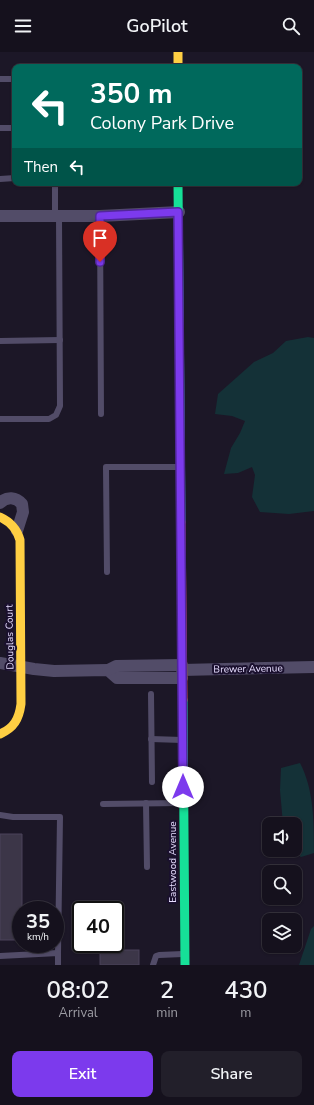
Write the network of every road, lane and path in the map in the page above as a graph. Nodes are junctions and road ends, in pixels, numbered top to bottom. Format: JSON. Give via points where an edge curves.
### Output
{"nodes":[{"id":1,"x":178,"y":52,"type":"edge"},
{"id":2,"x":178,"y":64,"type":"edge"},
{"id":3,"x":0,"y":79,"type":"edge"},
{"id":4,"x":12,"y":79,"type":"edge"},
{"id":5,"x":0,"y":128,"type":"edge"},
{"id":6,"x":12,"y":128,"type":"edge"},
{"id":7,"x":12,"y":178,"type":"edge"},
{"id":8,"x":0,"y":180,"type":"edge"},
{"id":9,"x":55,"y":186,"type":"edge"},
{"id":10,"x":178,"y":186,"type":"edge"},
{"id":11,"x":178,"y":212,"type":"junction"},
{"id":12,"x":0,"y":216,"type":"edge"},
{"id":13,"x":57,"y":216,"type":"junction"},
{"id":14,"x":100,"y":216,"type":"junction"},
{"id":15,"x":60,"y":340,"type":"junction"},
{"id":16,"x":0,"y":341,"type":"edge"},
{"id":17,"x":101,"y":414,"type":"dead end"},
{"id":18,"x":0,"y":419,"type":"edge"},
{"id":19,"x":181,"y":467,"type":"junction"},
{"id":20,"x":0,"y":503,"type":"edge"},
{"id":21,"x":0,"y":517,"type":"edge"},
{"id":22,"x":17,"y":531,"type":"junction"},
{"id":23,"x":107,"y":572,"type":"dead end"},
{"id":24,"x":0,"y":663,"type":"edge"},
{"id":25,"x":21,"y":667,"type":"junction"},
{"id":26,"x":314,"y":667,"type":"edge"},
{"id":27,"x":182,"y":671,"type":"junction"},
{"id":28,"x":151,"y":694,"type":"dead end"},
{"id":29,"x":0,"y":734,"type":"edge"},
{"id":30,"x":151,"y":739,"type":"junction"},
{"id":31,"x":183,"y":740,"type":"junction"},
{"id":32,"x":152,"y":782,"type":"dead end"},
{"id":33,"x":146,"y":803,"type":"junction"},
{"id":34,"x":183,"y":803,"type":"junction"},
{"id":35,"x":103,"y":804,"type":"dead end"},
{"id":36,"x":0,"y":815,"type":"edge"},
{"id":37,"x":147,"y":867,"type":"dead end"},
{"id":38,"x":59,"y":901,"type":"edge"},
{"id":39,"x":58,"y":953,"type":"joint"},
{"id":40,"x":185,"y":954,"type":"junction"},
{"id":41,"x":0,"y":956,"type":"edge"},
{"id":42,"x":58,"y":965,"type":"edge"},
{"id":43,"x":153,"y":965,"type":"edge"},
{"id":44,"x":185,"y":965,"type":"edge"}],
"edges":[{"from":1,"to":2,"type":"street"},
{"from":3,"to":4,"type":"lane"},
{"from":5,"to":6,"type":"lane"},
{"from":7,"to":8,"type":"lane"},
{"from":9,"to":13,"type":"lane"},
{"from":10,"to":11,"type":"street","name":"Eastwood Avenue"},
{"from":11,"to":14,"type":"street"},
{"from":11,"to":19,"type":"street","name":"Eastwood Avenue"},
{"from":12,"to":13,"type":"street"},
{"from":13,"to":14,"type":"street"},
{"from":13,"to":15,"type":"lane"},
{"from":14,"to":17,"type":"lane"},
{"from":15,"to":16,"type":"lane"},
{"from":15,"to":18,"type":"lane","via":[[60,406],[56,415],[49,419]]},
{"from":19,"to":23,"type":"lane","via":[[106,466]]},
{"from":19,"to":27,"type":"street","name":"Eastwood Avenue"},
{"from":20,"to":22,"type":"street","via":[[6,498],[11,498],[22,504],[23,512]]},
{"from":21,"to":22,"type":"street","via":[[7,519]]},
{"from":22,"to":25,"type":"street","name":"Douglas Court","via":[[20,540]]},
{"from":24,"to":25,"type":"street"},
{"from":25,"to":27,"type":"street","name":"Brewer Avenue","via":[[54,671],[108,670],[117,678]]},
{"from":25,"to":29,"type":"street","name":"Douglas Court","via":[[19,717],[12,728]]},
{"from":26,"to":27,"type":"street","name":"Brewer Avenue"},
{"from":27,"to":31,"type":"street","name":"Eastwood Avenue"},
{"from":28,"to":30,"type":"lane"},
{"from":30,"to":31,"type":"lane"},
{"from":30,"to":32,"type":"lane"},
{"from":31,"to":34,"type":"street","name":"Eastwood Avenue"},
{"from":33,"to":34,"type":"lane"},
{"from":33,"to":35,"type":"lane"},
{"from":33,"to":37,"type":"lane"},
{"from":34,"to":40,"type":"street","name":"Eastwood Avenue"},
{"from":36,"to":38,"type":"lane","via":[[60,817]]},
{"from":39,"to":41,"type":"lane"},
{"from":39,"to":42,"type":"lane"},
{"from":40,"to":43,"type":"lane","via":[[156,956]]},
{"from":40,"to":44,"type":"street","name":"Eastwood Avenue"}]}
